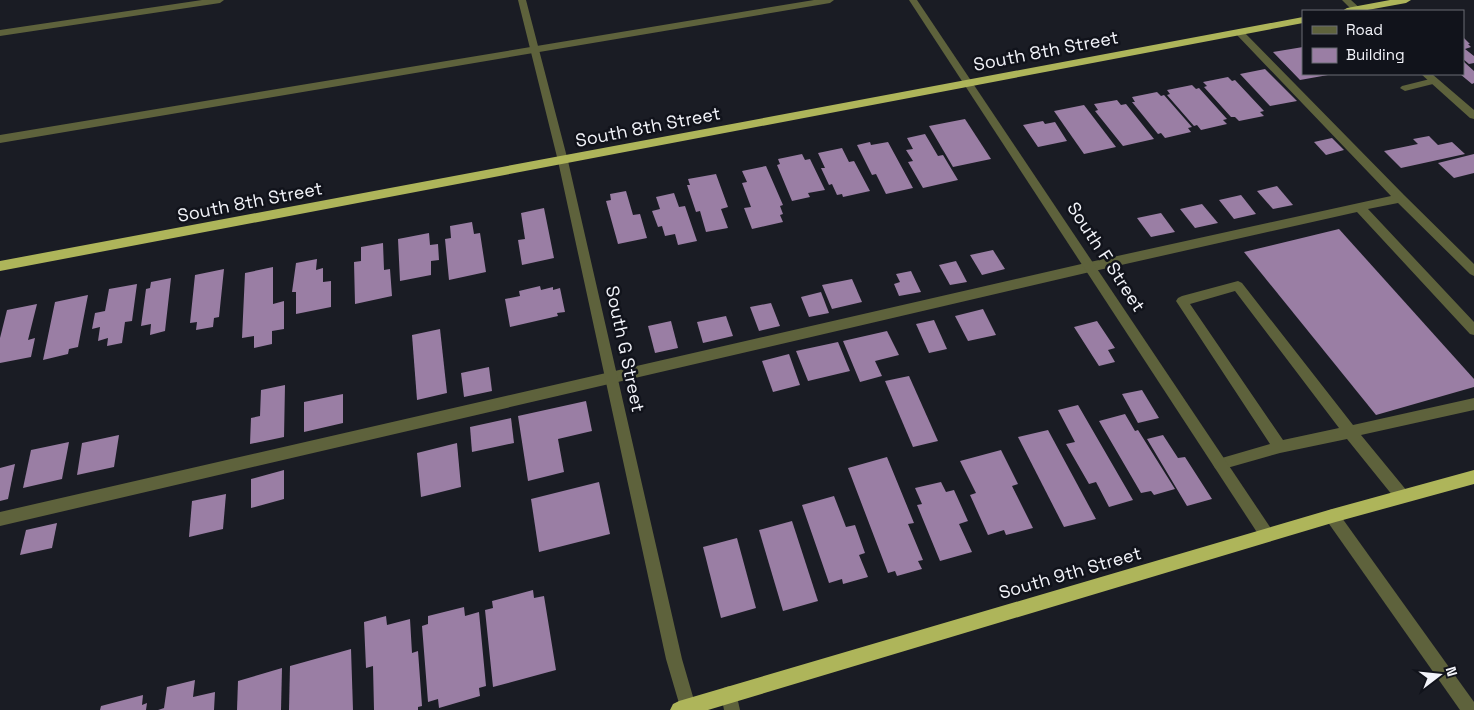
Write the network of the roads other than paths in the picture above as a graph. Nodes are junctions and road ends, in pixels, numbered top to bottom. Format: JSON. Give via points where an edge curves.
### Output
{"nodes":[{"id":1,"x":220,"y":0,"type":"edge"},
{"id":2,"x":522,"y":0,"type":"edge"},
{"id":3,"x":830,"y":0,"type":"edge"},
{"id":4,"x":913,"y":0,"type":"edge"},
{"id":5,"x":1406,"y":0,"type":"edge"},
{"id":6,"x":1359,"y":10,"type":"edge"},
{"id":7,"x":1302,"y":20,"type":"edge"},
{"id":8,"x":1238,"y":32,"type":"junction"},
{"id":9,"x":0,"y":33,"type":"edge"},
{"id":10,"x":534,"y":50,"type":"junction"},
{"id":11,"x":1427,"y":75,"type":"edge"},
{"id":12,"x":1434,"y":81,"type":"junction"},
{"id":13,"x":969,"y":83,"type":"junction"},
{"id":14,"x":1405,"y":88,"type":"dead end"},
{"id":15,"x":1474,"y":116,"type":"edge"},
{"id":16,"x":0,"y":139,"type":"edge"},
{"id":17,"x":563,"y":161,"type":"junction"},
{"id":18,"x":1400,"y":198,"type":"junction"},
{"id":19,"x":1360,"y":207,"type":"junction"},
{"id":20,"x":0,"y":266,"type":"edge"},
{"id":21,"x":1090,"y":267,"type":"junction"},
{"id":22,"x":1474,"y":270,"type":"edge"},
{"id":23,"x":1474,"y":330,"type":"edge"},
{"id":24,"x":610,"y":378,"type":"junction"},
{"id":25,"x":1474,"y":404,"type":"edge"},
{"id":26,"x":1350,"y":432,"type":"junction"},
{"id":27,"x":1280,"y":447,"type":"junction"},
{"id":28,"x":1220,"y":464,"type":"junction"},
{"id":29,"x":1474,"y":477,"type":"edge"},
{"id":30,"x":1402,"y":496,"type":"junction"},
{"id":31,"x":1332,"y":516,"type":"junction"},
{"id":32,"x":0,"y":519,"type":"edge"},
{"id":33,"x":1267,"y":535,"type":"junction"},
{"id":34,"x":730,"y":702,"type":"edge"},
{"id":35,"x":683,"y":709,"type":"edge"},
{"id":36,"x":1470,"y":710,"type":"edge"}],
"edges":[{"from":1,"to":9,"type":"street"},
{"from":2,"to":10,"type":"street","name":"South G Street"},
{"from":3,"to":10,"type":"street"},
{"from":4,"to":13,"type":"street","name":"South F Street"},
{"from":5,"to":6,"type":"highway"},
{"from":7,"to":8,"type":"highway","name":"South 8th Street"},
{"from":8,"to":13,"type":"highway","name":"South 8th Street"},
{"from":8,"to":18,"type":"street"},
{"from":10,"to":16,"type":"street"},
{"from":10,"to":17,"type":"street","name":"South G Street"},
{"from":11,"to":12,"type":"street"},
{"from":12,"to":14,"type":"street"},
{"from":12,"to":15,"type":"street"},
{"from":13,"to":17,"type":"highway","name":"South 8th Street"},
{"from":13,"to":21,"type":"street","name":"South F Street"},
{"from":17,"to":20,"type":"highway","name":"South 8th Street"},
{"from":17,"to":24,"type":"street","name":"South G Street"},
{"from":18,"to":19,"type":"street"},
{"from":18,"to":22,"type":"street"},
{"from":19,"to":21,"type":"street"},
{"from":19,"to":23,"type":"street"},
{"from":21,"to":24,"type":"street"},
{"from":21,"to":28,"type":"street","name":"South F Street"},
{"from":24,"to":32,"type":"street"},
{"from":24,"to":35,"type":"street","name":"South G Street"},
{"from":25,"to":26,"type":"street"},
{"from":26,"to":27,"type":"street"},
{"from":26,"to":27,"type":"street","via":[[1238,286],[1182,301]]},
{"from":26,"to":30,"type":"street"},
{"from":27,"to":28,"type":"street"},
{"from":28,"to":33,"type":"street","name":"South F Street"},
{"from":29,"to":30,"type":"highway","name":"South 9th Street"},
{"from":30,"to":31,"type":"highway","name":"South 9th Street"},
{"from":31,"to":33,"type":"highway","name":"South 9th Street"},
{"from":31,"to":36,"type":"street"},
{"from":33,"to":34,"type":"highway","name":"South 9th Street"},
{"from":34,"to":35,"type":"highway","name":"South 9th Street"}]}
